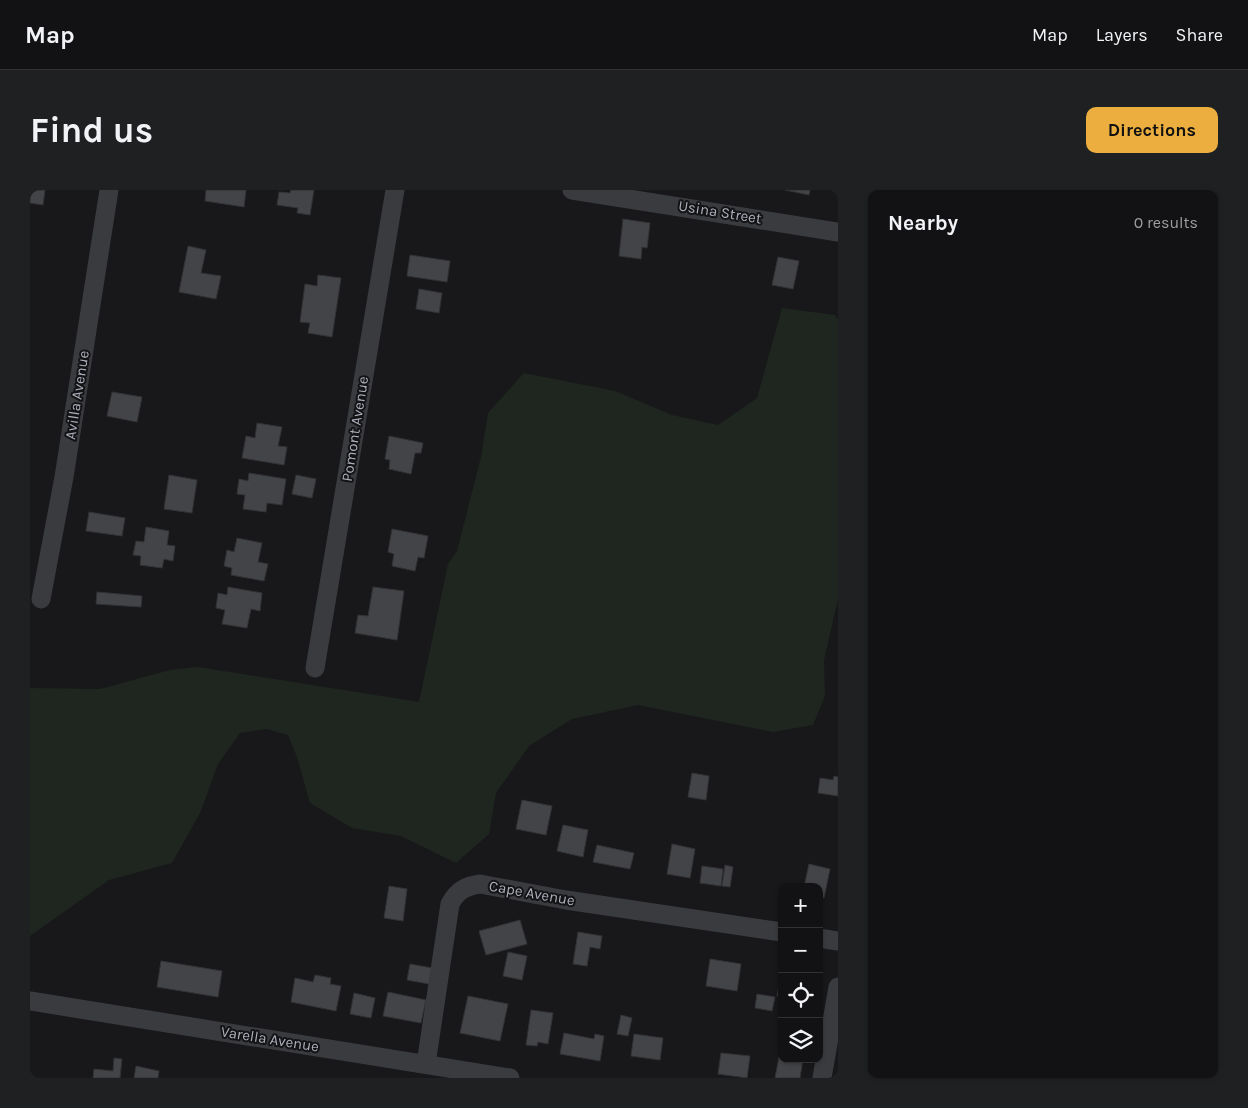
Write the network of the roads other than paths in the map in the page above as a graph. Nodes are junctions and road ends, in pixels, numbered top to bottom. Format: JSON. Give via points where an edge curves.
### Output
{"nodes":[{"id":1,"x":109,"y":190,"type":"edge"},
{"id":2,"x":395,"y":190,"type":"edge"},
{"id":3,"x":583,"y":191,"type":"edge"},
{"id":4,"x":838,"y":232,"type":"edge"},
{"id":5,"x":40,"y":599,"type":"dead end"},
{"id":6,"x":315,"y":668,"type":"dead end"},
{"id":7,"x":778,"y":931,"type":"edge"},
{"id":8,"x":823,"y":939,"type":"edge"},
{"id":9,"x":838,"y":941,"type":"edge"},
{"id":10,"x":838,"y":987,"type":"edge"},
{"id":11,"x":30,"y":1001,"type":"edge"},
{"id":12,"x":426,"y":1064,"type":"junction"},
{"id":13,"x":510,"y":1078,"type":"edge"},
{"id":14,"x":822,"y":1078,"type":"edge"}],
"edges":[{"from":1,"to":5,"type":"street","name":"Avilla Avenue","via":[[64,477]]},
{"from":2,"to":6,"type":"street","name":"Pomont Avenue"},
{"from":3,"to":4,"type":"street","name":"Usina Street"},
{"from":7,"to":12,"type":"street","name":"Cape Avenue","via":[[470,885],[456,894],[450,904]]},
{"from":8,"to":9,"type":"street"},
{"from":10,"to":14,"type":"street"},
{"from":11,"to":12,"type":"street","name":"Varella Avenue"},
{"from":12,"to":13,"type":"street","name":"Varella Avenue"}]}
